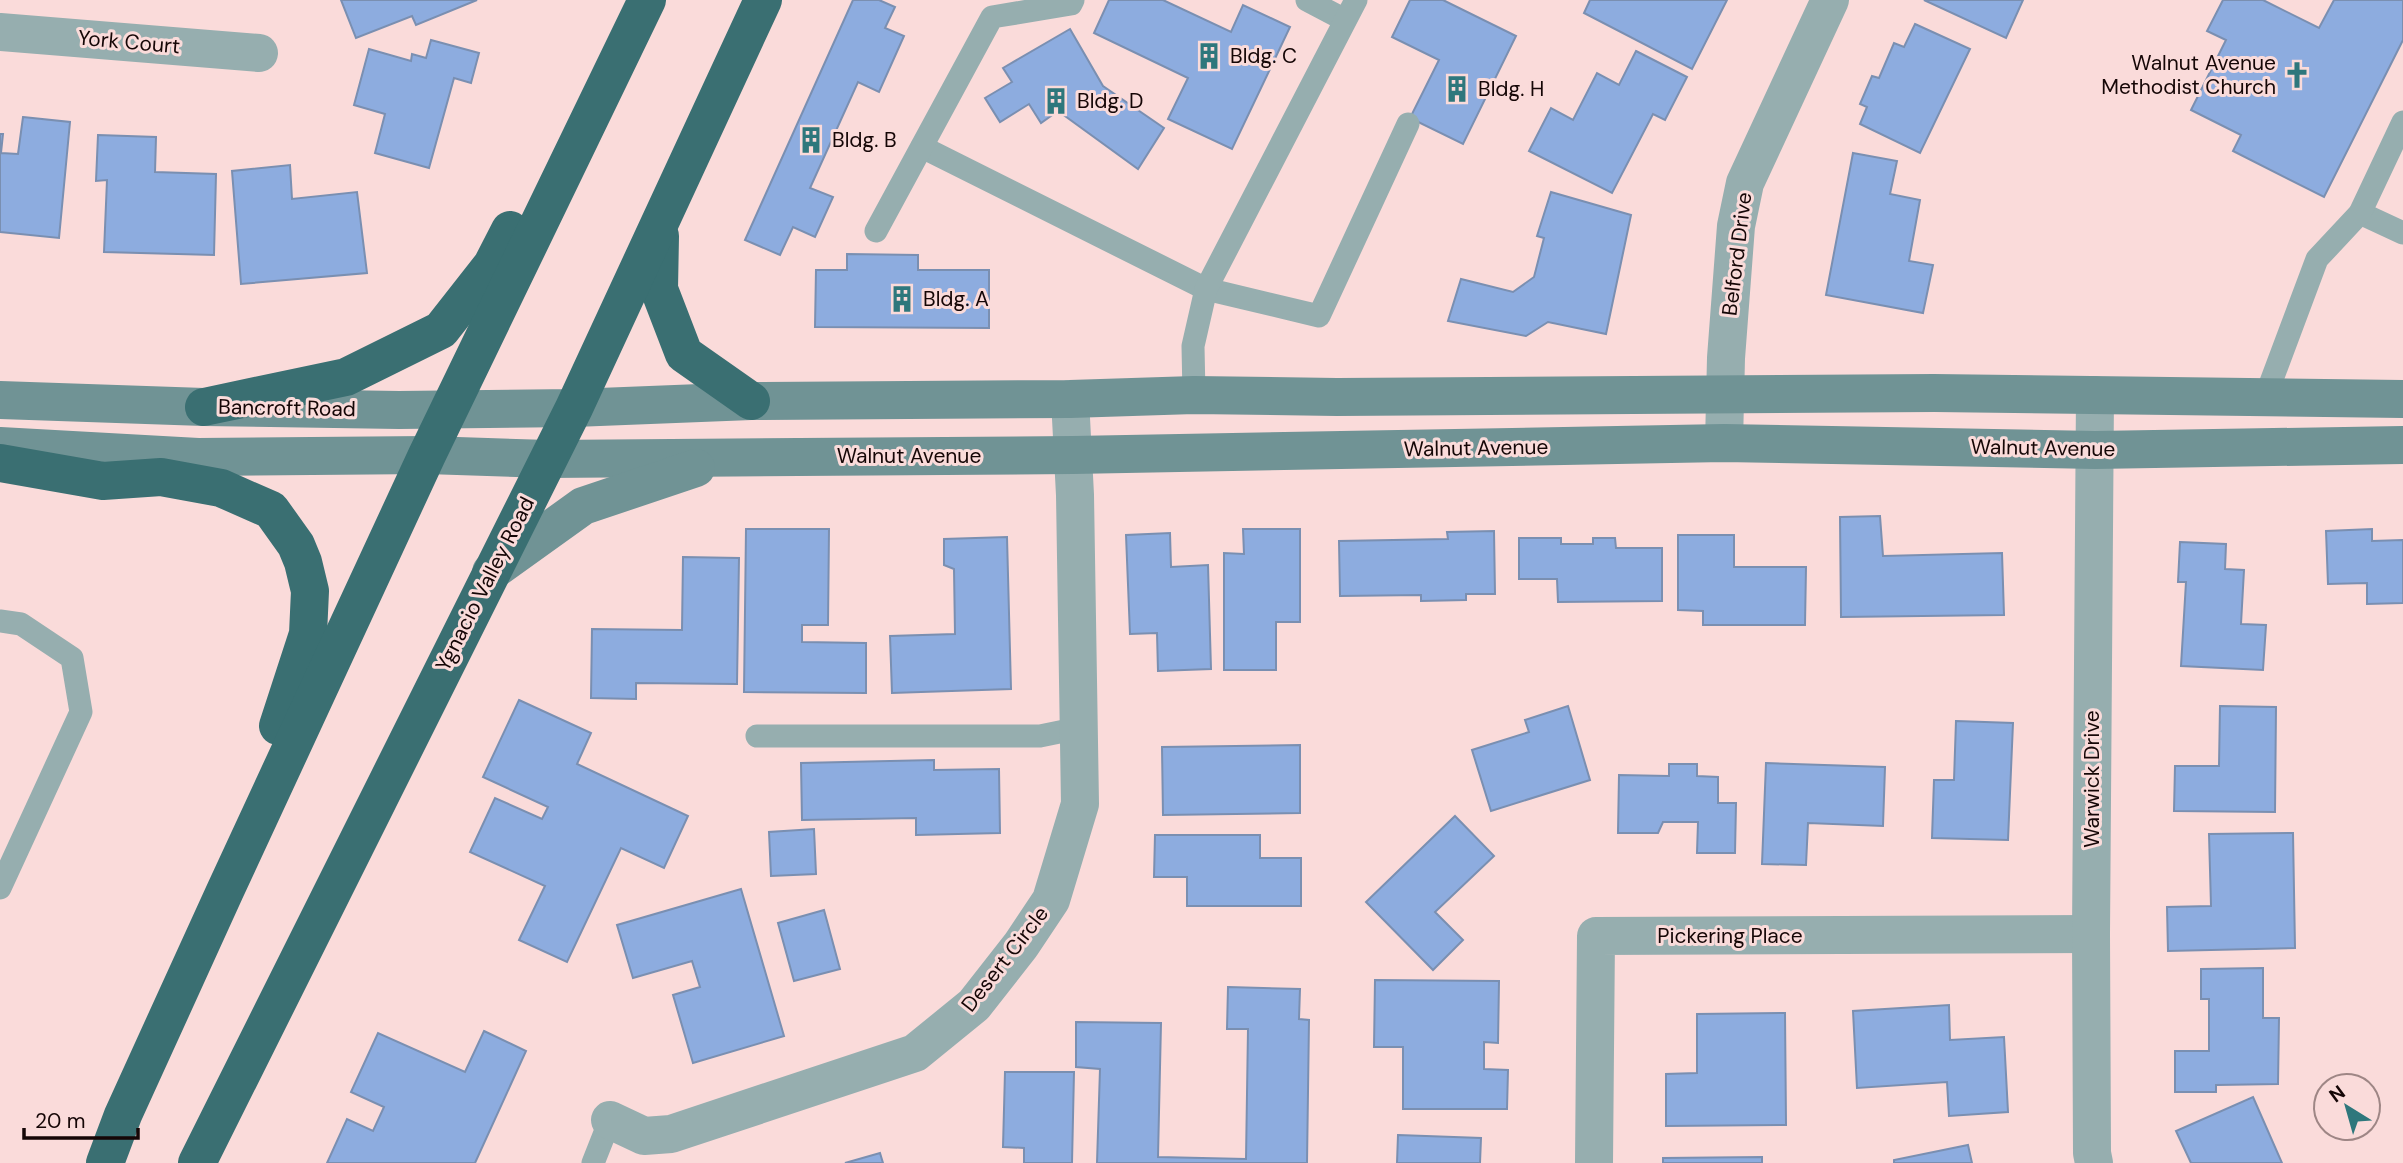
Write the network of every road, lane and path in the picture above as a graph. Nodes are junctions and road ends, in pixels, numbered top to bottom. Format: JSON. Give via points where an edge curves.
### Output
{"nodes":[{"id":1,"x":647,"y":0,"type":"edge"},
{"id":2,"x":763,"y":0,"type":"edge"},
{"id":3,"x":1073,"y":0,"type":"edge"},
{"id":4,"x":1307,"y":0,"type":"edge"},
{"id":5,"x":1830,"y":0,"type":"edge"},
{"id":6,"x":1351,"y":10,"type":"edge"},
{"id":7,"x":0,"y":32,"type":"edge"},
{"id":8,"x":259,"y":52,"type":"dead end"},
{"id":9,"x":605,"y":90,"type":"junction"},
{"id":10,"x":2403,"y":122,"type":"edge"},
{"id":11,"x":1408,"y":124,"type":"dead end"},
{"id":12,"x":922,"y":147,"type":"junction"},
{"id":13,"x":2360,"y":213,"type":"junction"},
{"id":14,"x":660,"y":219,"type":"junction"},
{"id":15,"x":876,"y":231,"type":"dead end"},
{"id":16,"x":2403,"y":233,"type":"edge"},
{"id":17,"x":1206,"y":289,"type":"junction"},
{"id":18,"x":1194,"y":395,"type":"junction"},
{"id":19,"x":2095,"y":395,"type":"junction"},
{"id":20,"x":1726,"y":396,"type":"junction"},
{"id":21,"x":2265,"y":398,"type":"junction"},
{"id":22,"x":1070,"y":399,"type":"junction"},
{"id":23,"x":2403,"y":399,"type":"edge"},
{"id":24,"x":0,"y":400,"type":"edge"},
{"id":25,"x":751,"y":401,"type":"junction"},
{"id":26,"x":204,"y":407,"type":"junction"},
{"id":27,"x":574,"y":408,"type":"junction"},
{"id":28,"x":448,"y":410,"type":"junction"},
{"id":29,"x":1724,"y":443,"type":"junction"},
{"id":30,"x":2403,"y":445,"type":"edge"},
{"id":31,"x":0,"y":446,"type":"edge"},
{"id":32,"x":2095,"y":450,"type":"junction"},
{"id":33,"x":427,"y":455,"type":"junction"},
{"id":34,"x":1073,"y":455,"type":"junction"},
{"id":35,"x":725,"y":458,"type":"junction"},
{"id":36,"x":548,"y":459,"type":"junction"},
{"id":37,"x":0,"y":463,"type":"edge"},
{"id":38,"x":491,"y":572,"type":"junction"},
{"id":39,"x":0,"y":621,"type":"edge"},
{"id":40,"x":1079,"y":728,"type":"junction"},
{"id":41,"x":757,"y":736,"type":"dead end"},
{"id":42,"x":0,"y":888,"type":"edge"},
{"id":43,"x":225,"y":891,"type":"junction"},
{"id":44,"x":2091,"y":934,"type":"junction"},
{"id":45,"x":610,"y":1120,"type":"joint"},
{"id":46,"x":105,"y":1163,"type":"edge"},
{"id":47,"x":197,"y":1163,"type":"edge"},
{"id":48,"x":593,"y":1163,"type":"edge"},
{"id":49,"x":1594,"y":1163,"type":"edge"},
{"id":50,"x":2094,"y":1163,"type":"edge"}],
"edges":[{"from":1,"to":9,"type":"highway"},
{"from":2,"to":14,"type":"highway","name":"Ygnacio Valley Road"},
{"from":3,"to":12,"type":"lane","via":[[992,17]]},
{"from":4,"to":6,"type":"lane"},
{"from":5,"to":20,"type":"street","name":"Belford Drive","via":[[1745,183],[1736,226]]},
{"from":6,"to":17,"type":"lane"},
{"from":7,"to":8,"type":"street","name":"York Court"},
{"from":9,"to":26,"type":"highway","via":[[534,181],[492,265],[442,330],[346,377]]},
{"from":9,"to":28,"type":"highway"},
{"from":10,"to":13,"type":"lane"},
{"from":11,"to":17,"type":"lane","via":[[1319,316]]},
{"from":12,"to":15,"type":"lane"},
{"from":12,"to":17,"type":"lane"},
{"from":13,"to":16,"type":"lane"},
{"from":13,"to":21,"type":"lane","via":[[2317,259]]},
{"from":14,"to":25,"type":"highway","via":[[659,289],[684,354]]},
{"from":14,"to":27,"type":"highway","name":"Ygnacio Valley Road"},
{"from":17,"to":18,"type":"lane","via":[[1193,346]]},
{"from":18,"to":20,"type":"street"},
{"from":18,"to":22,"type":"street"},
{"from":19,"to":20,"type":"street"},
{"from":19,"to":21,"type":"street"},
{"from":19,"to":32,"type":"street","name":"Warwick Drive"},
{"from":20,"to":29,"type":"street","name":"Belford Drive"},
{"from":21,"to":23,"type":"street"},
{"from":22,"to":25,"type":"street"},
{"from":22,"to":34,"type":"street","name":"Desert Circle"},
{"from":24,"to":26,"type":"street","name":"Bancroft Road"},
{"from":25,"to":27,"type":"street"},
{"from":26,"to":28,"type":"street","name":"Bancroft Road"},
{"from":27,"to":28,"type":"street","name":"Bancroft Road"},
{"from":27,"to":36,"type":"highway","name":"Ygnacio Valley Road"},
{"from":28,"to":33,"type":"highway"},
{"from":29,"to":32,"type":"street","name":"Walnut Avenue"},
{"from":29,"to":34,"type":"street","name":"Walnut Avenue"},
{"from":30,"to":32,"type":"street","name":"Walnut Avenue"},
{"from":31,"to":33,"type":"street","via":[[198,457]]},
{"from":32,"to":44,"type":"street","name":"Warwick Drive"},
{"from":33,"to":36,"type":"street"},
{"from":33,"to":43,"type":"highway"},
{"from":34,"to":35,"type":"street","name":"Walnut Avenue"},
{"from":34,"to":40,"type":"street","name":"Desert Circle"},
{"from":35,"to":36,"type":"street","name":"Walnut Avenue"},
{"from":35,"to":38,"type":"street","via":[[583,506]]},
{"from":36,"to":38,"type":"highway","name":"Ygnacio Valley Road"},
{"from":37,"to":43,"type":"highway","via":[[103,481],[161,477],[221,488],[271,510],[296,545],[310,591],[308,634]]},
{"from":38,"to":47,"type":"highway","name":"Ygnacio Valley Road"},
{"from":39,"to":42,"type":"lane","via":[[21,624],[72,658],[81,712]]},
{"from":40,"to":41,"type":"lane","via":[[1040,736]]},
{"from":40,"to":45,"type":"street","name":"Desert Circle","via":[[1080,804],[1051,900],[974,1005],[915,1053],[671,1134],[644,1136]]},
{"from":43,"to":46,"type":"highway"},
{"from":44,"to":49,"type":"street","name":"Pickering Place","via":[[1596,936]]},
{"from":44,"to":50,"type":"street","name":"Warwick Drive"},
{"from":45,"to":48,"type":"lane"}]}
